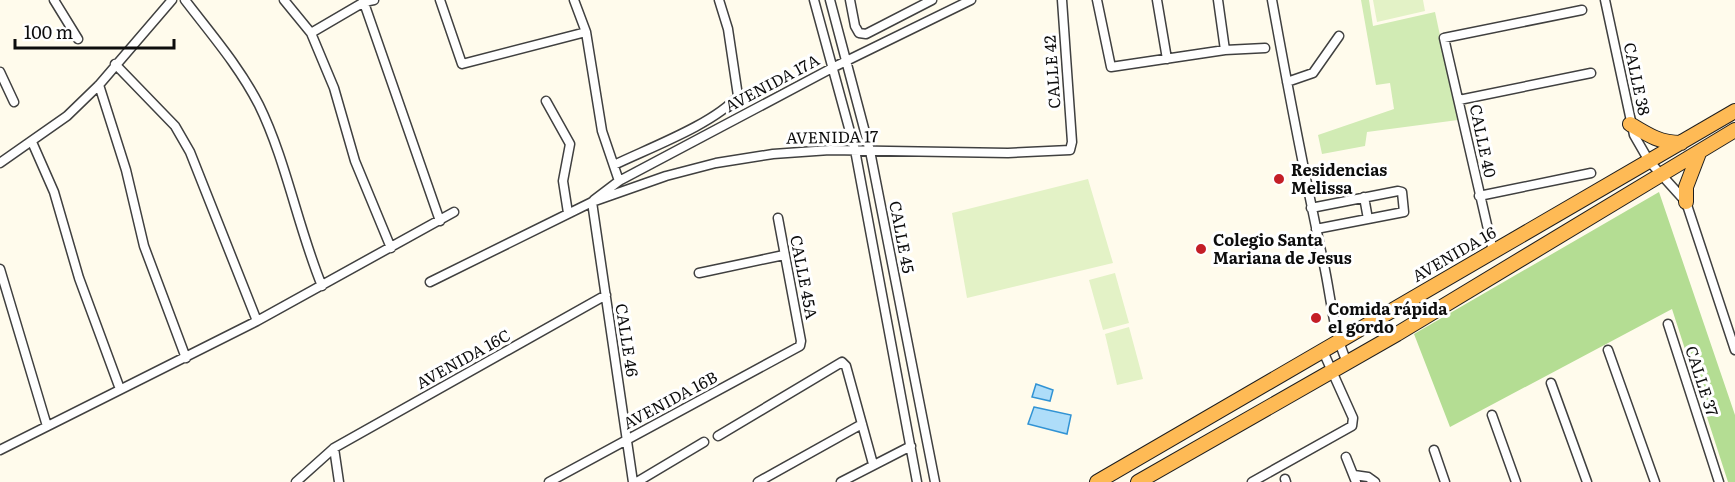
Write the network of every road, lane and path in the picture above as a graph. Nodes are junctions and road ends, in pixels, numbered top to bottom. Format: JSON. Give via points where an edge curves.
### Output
{"nodes":[{"id":1,"x":54,"y":0,"type":"edge"},
{"id":2,"x":172,"y":0,"type":"edge"},
{"id":3,"x":185,"y":0,"type":"edge"},
{"id":4,"x":284,"y":0,"type":"edge"},
{"id":5,"x":374,"y":0,"type":"edge"},
{"id":6,"x":440,"y":0,"type":"edge"},
{"id":7,"x":574,"y":0,"type":"edge"},
{"id":8,"x":719,"y":0,"type":"edge"},
{"id":9,"x":814,"y":0,"type":"edge"},
{"id":10,"x":830,"y":0,"type":"edge"},
{"id":11,"x":850,"y":0,"type":"edge"},
{"id":12,"x":932,"y":0,"type":"edge"},
{"id":13,"x":971,"y":0,"type":"edge"},
{"id":14,"x":1062,"y":0,"type":"edge"},
{"id":15,"x":1097,"y":0,"type":"edge"},
{"id":16,"x":1157,"y":0,"type":"edge"},
{"id":17,"x":1218,"y":0,"type":"edge"},
{"id":18,"x":1272,"y":0,"type":"edge"},
{"id":19,"x":1605,"y":0,"type":"edge"},
{"id":20,"x":363,"y":1,"type":"edge"},
{"id":21,"x":1582,"y":10,"type":"dead end"},
{"id":22,"x":586,"y":32,"type":"junction"},
{"id":23,"x":311,"y":33,"type":"junction"},
{"id":24,"x":1340,"y":36,"type":"dead end"},
{"id":25,"x":78,"y":39,"type":"dead end"},
{"id":26,"x":1264,"y":48,"type":"dead end"},
{"id":27,"x":1225,"y":50,"type":"junction"},
{"id":28,"x":1167,"y":59,"type":"junction"},
{"id":29,"x":848,"y":60,"type":"junction"},
{"id":30,"x":115,"y":64,"type":"junction"},
{"id":31,"x":834,"y":67,"type":"junction"},
{"id":32,"x":0,"y":72,"type":"edge"},
{"id":33,"x":1591,"y":73,"type":"dead end"},
{"id":34,"x":1287,"y":82,"type":"junction"},
{"id":35,"x":99,"y":85,"type":"junction"},
{"id":36,"x":1459,"y":100,"type":"junction"},
{"id":37,"x":546,"y":101,"type":"dead end"},
{"id":38,"x":14,"y":102,"type":"dead end"},
{"id":39,"x":1735,"y":111,"type":"edge"},
{"id":40,"x":1630,"y":124,"type":"junction"},
{"id":41,"x":1735,"y":130,"type":"edge"},
{"id":42,"x":32,"y":142,"type":"junction"},
{"id":43,"x":1072,"y":142,"type":"joint"},
{"id":44,"x":1681,"y":143,"type":"junction"},
{"id":45,"x":855,"y":150,"type":"junction"},
{"id":46,"x":870,"y":151,"type":"junction"},
{"id":47,"x":1699,"y":153,"type":"junction"},
{"id":48,"x":1649,"y":161,"type":"junction"},
{"id":49,"x":0,"y":163,"type":"edge"},
{"id":50,"x":614,"y":165,"type":"junction"},
{"id":51,"x":1591,"y":173,"type":"dead end"},
{"id":52,"x":1664,"y":175,"type":"junction"},
{"id":53,"x":619,"y":181,"type":"junction"},
{"id":54,"x":1479,"y":196,"type":"junction"},
{"id":55,"x":1364,"y":197,"type":"junction"},
{"id":56,"x":592,"y":202,"type":"junction"},
{"id":57,"x":1686,"y":202,"type":"junction"},
{"id":58,"x":1311,"y":208,"type":"junction"},
{"id":59,"x":454,"y":212,"type":"dead end"},
{"id":60,"x":568,"y":213,"type":"junction"},
{"id":61,"x":778,"y":218,"type":"dead end"},
{"id":62,"x":1368,"y":219,"type":"junction"},
{"id":63,"x":440,"y":221,"type":"junction"},
{"id":64,"x":1316,"y":229,"type":"junction"},
{"id":65,"x":391,"y":248,"type":"junction"},
{"id":66,"x":1493,"y":251,"type":"junction"},
{"id":67,"x":784,"y":255,"type":"junction"},
{"id":68,"x":0,"y":269,"type":"edge"},
{"id":69,"x":699,"y":273,"type":"dead end"},
{"id":70,"x":430,"y":282,"type":"dead end"},
{"id":71,"x":322,"y":286,"type":"junction"},
{"id":72,"x":606,"y":295,"type":"junction"},
{"id":73,"x":257,"y":321,"type":"junction"},
{"id":74,"x":1668,"y":324,"type":"dead end"},
{"id":75,"x":801,"y":341,"type":"joint"},
{"id":76,"x":1337,"y":341,"type":"junction"},
{"id":77,"x":1322,"y":350,"type":"junction"},
{"id":78,"x":1608,"y":350,"type":"dead end"},
{"id":79,"x":1735,"y":350,"type":"edge"},
{"id":80,"x":186,"y":358,"type":"junction"},
{"id":81,"x":1347,"y":362,"type":"junction"},
{"id":82,"x":1332,"y":370,"type":"junction"},
{"id":83,"x":1551,"y":383,"type":"dead end"},
{"id":84,"x":120,"y":389,"type":"junction"},
{"id":85,"x":1492,"y":415,"type":"dead end"},
{"id":86,"x":862,"y":424,"type":"junction"},
{"id":87,"x":47,"y":426,"type":"junction"},
{"id":88,"x":718,"y":436,"type":"dead end"},
{"id":89,"x":627,"y":439,"type":"junction"},
{"id":90,"x":704,"y":442,"type":"dead end"},
{"id":91,"x":911,"y":446,"type":"junction"},
{"id":92,"x":334,"y":448,"type":"junction"},
{"id":93,"x":0,"y":450,"type":"edge"},
{"id":94,"x":1434,"y":450,"type":"dead end"},
{"id":95,"x":1346,"y":457,"type":"dead end"},
{"id":96,"x":873,"y":464,"type":"junction"},
{"id":97,"x":1355,"y":478,"type":"edge"},
{"id":98,"x":296,"y":482,"type":"edge"},
{"id":99,"x":339,"y":482,"type":"edge"},
{"id":100,"x":549,"y":482,"type":"edge"},
{"id":101,"x":635,"y":482,"type":"edge"},
{"id":102,"x":758,"y":482,"type":"edge"},
{"id":103,"x":841,"y":482,"type":"edge"},
{"id":104,"x":917,"y":482,"type":"edge"},
{"id":105,"x":934,"y":482,"type":"edge"},
{"id":106,"x":1097,"y":482,"type":"edge"},
{"id":107,"x":1138,"y":482,"type":"edge"},
{"id":108,"x":1252,"y":482,"type":"edge"},
{"id":109,"x":1375,"y":482,"type":"edge"},
{"id":110,"x":1446,"y":482,"type":"edge"},
{"id":111,"x":1516,"y":482,"type":"edge"},
{"id":112,"x":1587,"y":482,"type":"edge"},
{"id":113,"x":1655,"y":482,"type":"edge"},
{"id":114,"x":1719,"y":482,"type":"edge"}],
"edges":[{"from":1,"to":25,"type":"street"},
{"from":2,"to":30,"type":"street"},
{"from":3,"to":71,"type":"street","via":[[234,62],[259,106]]},
{"from":4,"to":23,"type":"street"},
{"from":5,"to":20,"type":"street"},
{"from":6,"to":22,"type":"street","via":[[462,64]]},
{"from":7,"to":22,"type":"street"},
{"from":8,"to":50,"type":"street","via":[[728,29],[738,96],[713,116]]},
{"from":9,"to":31,"type":"street","name":"CALLE 45"},
{"from":10,"to":29,"type":"street","name":"CALLE 45"},
{"from":11,"to":12,"type":"street","via":[[855,26],[859,33],[866,34]]},
{"from":13,"to":29,"type":"street","name":"AVENIDA 17A"},
{"from":14,"to":43,"type":"street","name":"CALLE 42"},
{"from":15,"to":28,"type":"street","via":[[1111,67]]},
{"from":16,"to":28,"type":"street"},
{"from":17,"to":27,"type":"street"},
{"from":18,"to":34,"type":"street"},
{"from":19,"to":40,"type":"street","name":"CALLE 38"},
{"from":20,"to":23,"type":"street"},
{"from":20,"to":63,"type":"street"},
{"from":21,"to":36,"type":"street","name":"CALLE 40","via":[[1444,38]]},
{"from":22,"to":50,"type":"street","via":[[603,131]]},
{"from":23,"to":65,"type":"street","via":[[334,88],[355,161]]},
{"from":24,"to":34,"type":"street","via":[[1313,73]]},
{"from":26,"to":27,"type":"street"},
{"from":27,"to":28,"type":"street"},
{"from":29,"to":31,"type":"street","name":"AVENIDA 17A"},
{"from":29,"to":46,"type":"street","name":"CALLE 45"},
{"from":30,"to":35,"type":"street"},
{"from":30,"to":73,"type":"street","via":[[175,126],[190,152]]},
{"from":31,"to":45,"type":"street","name":"CALLE 45"},
{"from":31,"to":53,"type":"street","name":"AVENIDA 17A"},
{"from":32,"to":38,"type":"street"},
{"from":33,"to":36,"type":"street"},
{"from":34,"to":58,"type":"street"},
{"from":35,"to":42,"type":"street"},
{"from":35,"to":80,"type":"street","via":[[126,170],[144,246]]},
{"from":36,"to":54,"type":"street","name":"CALLE 40"},
{"from":37,"to":60,"type":"street","via":[[570,144],[563,181]]},
{"from":39,"to":44,"type":"highway","name":"AVENIDA 16"},
{"from":40,"to":44,"type":"highway","via":[[1652,138]]},
{"from":40,"to":48,"type":"street","name":"CALLE 38"},
{"from":41,"to":47,"type":"highway"},
{"from":42,"to":49,"type":"street"},
{"from":42,"to":84,"type":"street","via":[[54,192],[79,278]]},
{"from":43,"to":46,"type":"street","name":"AVENIDA 17","via":[[1067,151]]},
{"from":44,"to":48,"type":"highway","name":"AVENIDA 16"},
{"from":45,"to":46,"type":"street","name":"AVENIDA 17"},
{"from":45,"to":56,"type":"street","name":"AVENIDA 17","via":[[773,154],[716,163]]},
{"from":45,"to":91,"type":"street","name":"CALLE 45"},
{"from":46,"to":105,"type":"street","name":"CALLE 45"},
{"from":47,"to":52,"type":"highway"},
{"from":47,"to":57,"type":"highway","via":[[1686,187]]},
{"from":48,"to":52,"type":"street","name":"CALLE 38"},
{"from":48,"to":66,"type":"highway","name":"AVENIDA 16"},
{"from":50,"to":53,"type":"street"},
{"from":51,"to":54,"type":"street"},
{"from":52,"to":57,"type":"street","name":"CALLE 38"},
{"from":52,"to":81,"type":"highway"},
{"from":53,"to":56,"type":"street","name":"AVENIDA 17A"},
{"from":54,"to":66,"type":"street","name":"CALLE 40"},
{"from":55,"to":58,"type":"street"},
{"from":55,"to":62,"type":"street"},
{"from":55,"to":62,"type":"street","via":[[1400,191],[1406,210]]},
{"from":56,"to":60,"type":"street"},
{"from":56,"to":72,"type":"street","name":"CALLE 46"},
{"from":57,"to":79,"type":"street"},
{"from":58,"to":64,"type":"street"},
{"from":59,"to":63,"type":"street"},
{"from":60,"to":70,"type":"street"},
{"from":61,"to":67,"type":"street","name":"CALLE 45A"},
{"from":62,"to":64,"type":"street"},
{"from":63,"to":65,"type":"street"},
{"from":64,"to":76,"type":"street"},
{"from":65,"to":71,"type":"street"},
{"from":66,"to":76,"type":"highway","name":"AVENIDA 16"},
{"from":67,"to":69,"type":"street"},
{"from":67,"to":75,"type":"street","name":"CALLE 45A"},
{"from":68,"to":87,"type":"street"},
{"from":71,"to":73,"type":"street"},
{"from":72,"to":89,"type":"street","name":"CALLE 46"},
{"from":72,"to":92,"type":"street","name":"AVENIDA 16C"},
{"from":73,"to":80,"type":"street"},
{"from":74,"to":114,"type":"street","name":"CALLE 37"},
{"from":75,"to":89,"type":"street","name":"AVENIDA 16B","via":[[795,349]]},
{"from":76,"to":77,"type":"highway","name":"AVENIDA 16"},
{"from":76,"to":81,"type":"street"},
{"from":77,"to":82,"type":"street"},
{"from":77,"to":106,"type":"highway","name":"AVENIDA 16"},
{"from":78,"to":113,"type":"street"},
{"from":80,"to":84,"type":"street"},
{"from":81,"to":82,"type":"highway"},
{"from":82,"to":107,"type":"highway"},
{"from":82,"to":108,"type":"street","via":[[1353,418],[1352,426]]},
{"from":83,"to":112,"type":"street"},
{"from":84,"to":87,"type":"street"},
{"from":85,"to":111,"type":"street"},
{"from":86,"to":88,"type":"street","via":[[842,362]]},
{"from":86,"to":96,"type":"street"},
{"from":86,"to":102,"type":"street"},
{"from":87,"to":93,"type":"street"},
{"from":89,"to":100,"type":"street","name":"AVENIDA 16B"},
{"from":89,"to":101,"type":"street","name":"CALLE 46"},
{"from":90,"to":101,"type":"street"},
{"from":91,"to":96,"type":"street"},
{"from":91,"to":104,"type":"street","name":"CALLE 45"},
{"from":92,"to":98,"type":"street","name":"AVENIDA 16C"},
{"from":92,"to":99,"type":"street"},
{"from":94,"to":110,"type":"street"},
{"from":95,"to":97,"type":"street"},
{"from":96,"to":103,"type":"street"},
{"from":97,"to":109,"type":"street","via":[[1368,477]]}]}
